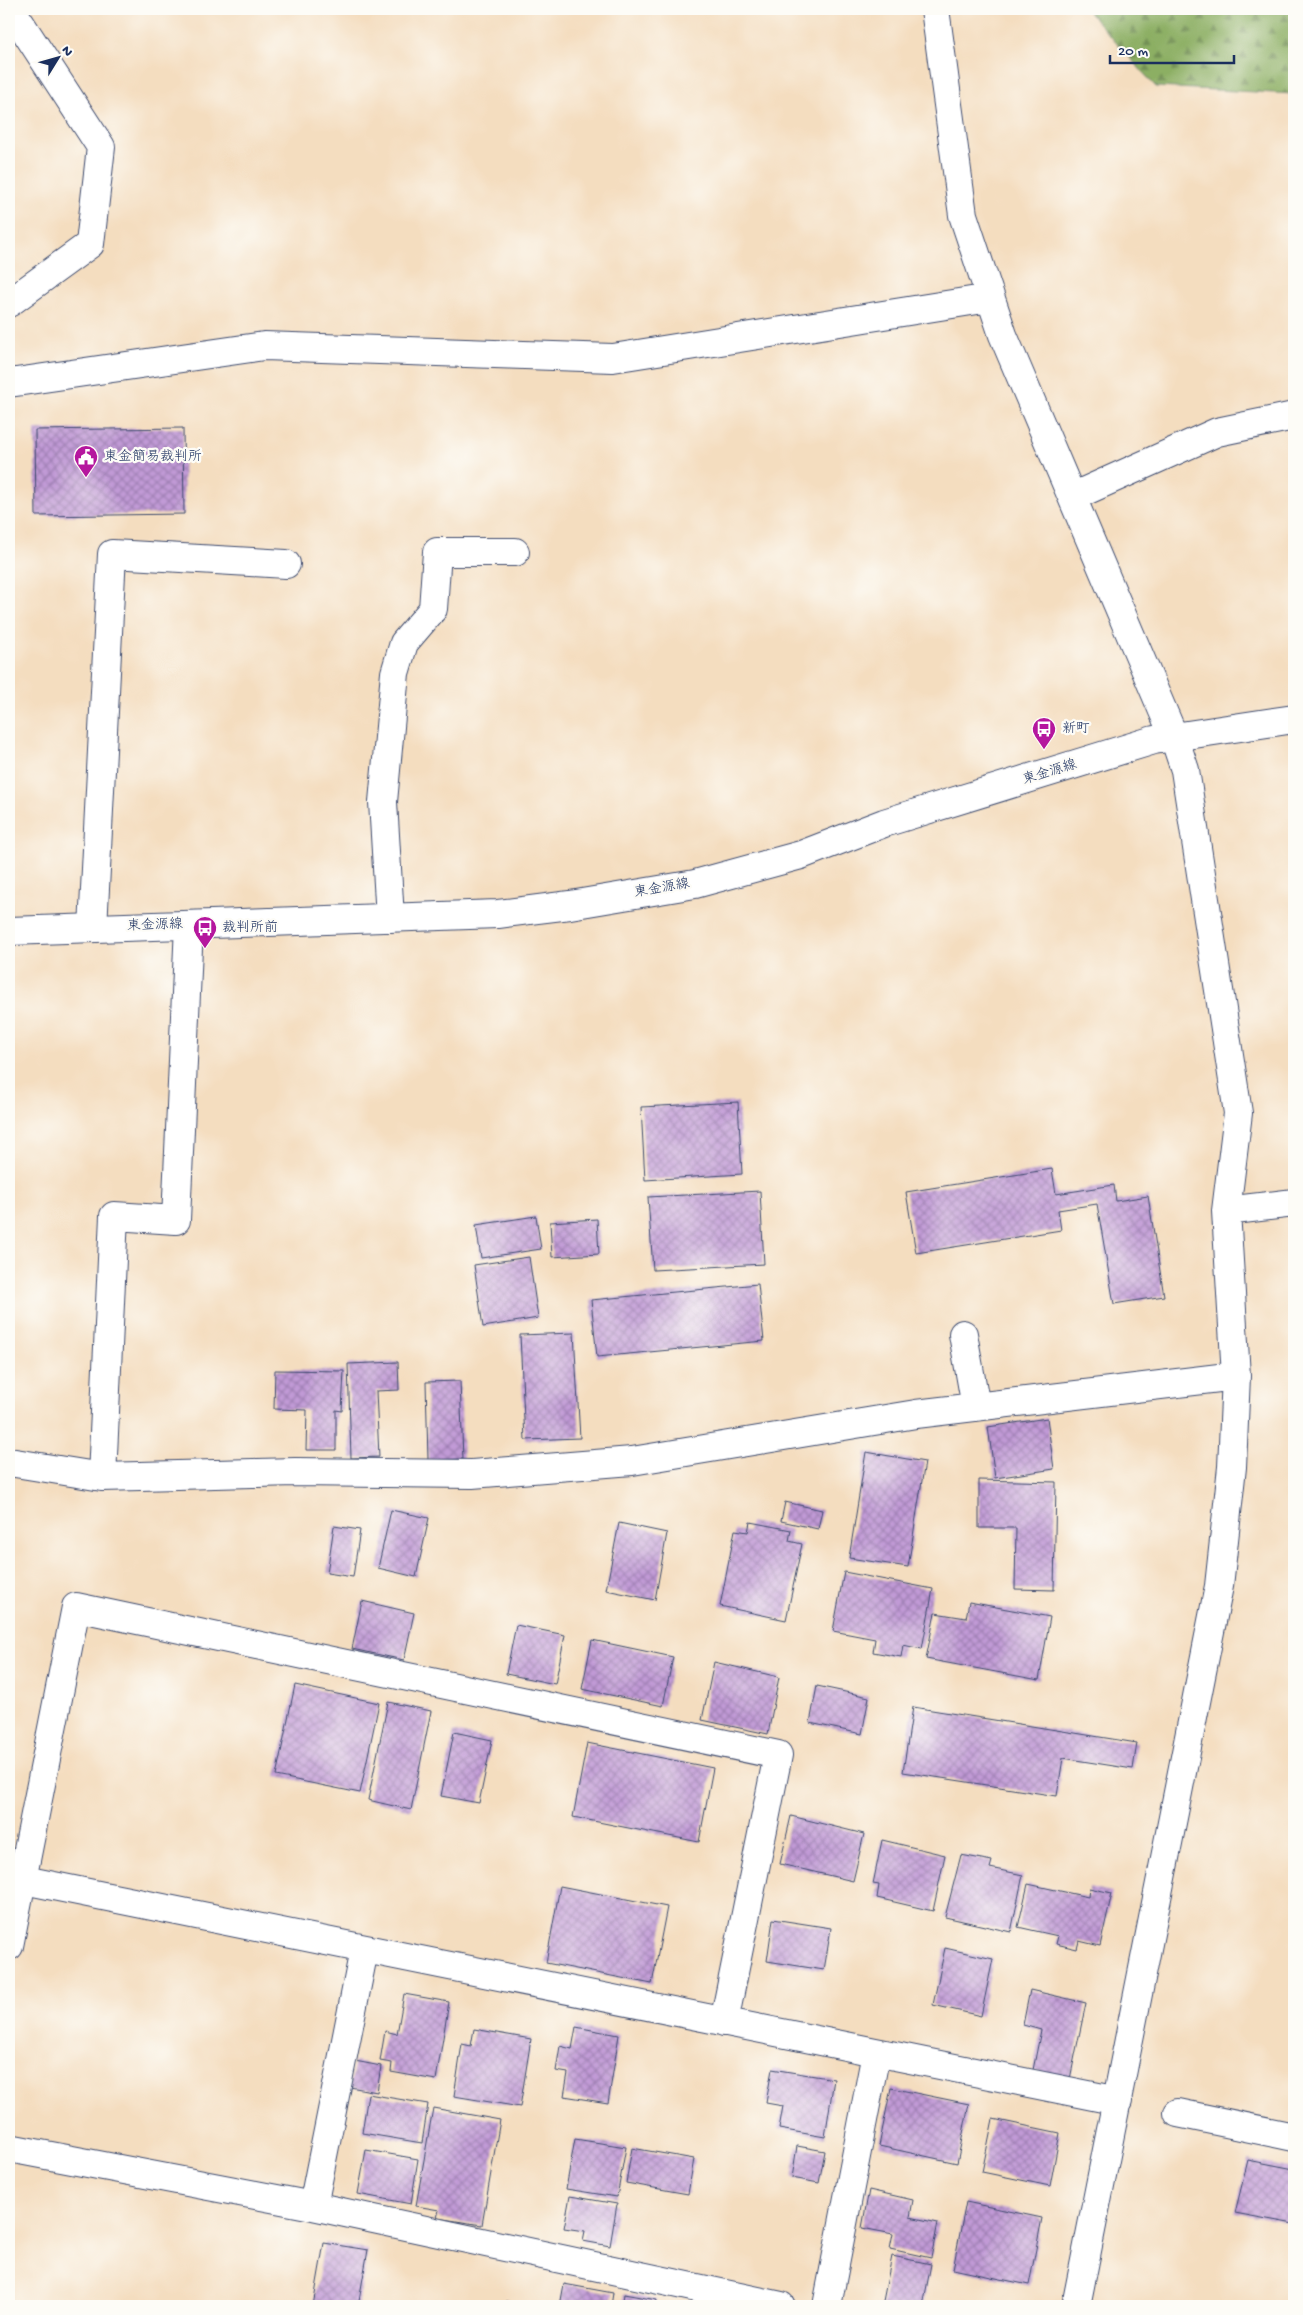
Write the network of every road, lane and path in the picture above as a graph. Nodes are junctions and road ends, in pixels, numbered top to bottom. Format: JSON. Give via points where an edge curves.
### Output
{"nodes":[{"id":1,"x":11,"y":9,"type":"edge"},
{"id":2,"x":935,"y":9,"type":"edge"},
{"id":3,"x":990,"y":298,"type":"junction"},
{"id":4,"x":9,"y":303,"type":"edge"},
{"id":5,"x":9,"y":382,"type":"edge"},
{"id":6,"x":1294,"y":416,"type":"edge"},
{"id":7,"x":1072,"y":497,"type":"junction"},
{"id":8,"x":515,"y":552,"type":"dead end"},
{"id":9,"x":286,"y":564,"type":"dead end"},
{"id":10,"x":1294,"y":719,"type":"edge"},
{"id":11,"x":1174,"y":737,"type":"junction"},
{"id":12,"x":390,"y":918,"type":"junction"},
{"id":13,"x":189,"y":925,"type":"junction"},
{"id":14,"x":93,"y":928,"type":"junction"},
{"id":15,"x":9,"y":931,"type":"edge"},
{"id":16,"x":1294,"y":1203,"type":"edge"},
{"id":17,"x":1226,"y":1211,"type":"junction"},
{"id":18,"x":963,"y":1334,"type":"dead end"},
{"id":19,"x":1236,"y":1376,"type":"junction"},
{"id":20,"x":976,"y":1407,"type":"junction"},
{"id":21,"x":9,"y":1462,"type":"edge"},
{"id":22,"x":102,"y":1477,"type":"junction"},
{"id":23,"x":15,"y":1879,"type":"edge"},
{"id":24,"x":9,"y":1946,"type":"edge"},
{"id":25,"x":364,"y":1950,"type":"junction"},
{"id":26,"x":724,"y":2022,"type":"junction"},
{"id":27,"x":876,"y":2053,"type":"junction"},
{"id":28,"x":1118,"y":2101,"type":"junction"},
{"id":29,"x":1178,"y":2113,"type":"dead end"},
{"id":30,"x":1294,"y":2137,"type":"edge"},
{"id":31,"x":9,"y":2148,"type":"edge"},
{"id":32,"x":313,"y":2206,"type":"junction"},
{"id":33,"x":781,"y":2306,"type":"edge"},
{"id":34,"x":827,"y":2306,"type":"edge"},
{"id":35,"x":1076,"y":2306,"type":"edge"}],
"edges":[{"from":1,"to":4,"type":"street","via":[[101,147],[90,244]]},
{"from":2,"to":3,"type":"street","via":[[963,215]]},
{"from":3,"to":5,"type":"street","via":[[613,358],[264,346]]},
{"from":3,"to":7,"type":"street"},
{"from":6,"to":7,"type":"street","via":[[1217,432]]},
{"from":7,"to":11,"type":"street"},
{"from":8,"to":12,"type":"street","via":[[437,552],[433,608],[404,643],[396,673],[383,802]]},
{"from":9,"to":14,"type":"street","via":[[112,554]]},
{"from":10,"to":11,"type":"street","name":"東金源線"},
{"from":11,"to":12,"type":"street","name":"東金源線","via":[[1154,740],[893,820],[801,855],[695,884],[498,914]]},
{"from":11,"to":17,"type":"street","via":[[1185,770],[1238,1114]]},
{"from":12,"to":13,"type":"street","name":"東金源線"},
{"from":13,"to":14,"type":"street","name":"東金源線"},
{"from":13,"to":22,"type":"street","via":[[176,1220],[114,1216]]},
{"from":14,"to":15,"type":"street","name":"東金源線"},
{"from":16,"to":17,"type":"street"},
{"from":17,"to":19,"type":"street"},
{"from":18,"to":20,"type":"street"},
{"from":19,"to":20,"type":"street"},
{"from":19,"to":28,"type":"street","via":[[1232,1467],[1219,1586]]},
{"from":20,"to":22,"type":"street","via":[[612,1463],[472,1474],[295,1472]]},
{"from":21,"to":22,"type":"street"},
{"from":23,"to":24,"type":"street"},
{"from":23,"to":25,"type":"street"},
{"from":23,"to":26,"type":"street","via":[[76,1607],[778,1755]]},
{"from":25,"to":26,"type":"street"},
{"from":25,"to":32,"type":"street"},
{"from":26,"to":27,"type":"street"},
{"from":27,"to":28,"type":"street"},
{"from":27,"to":34,"type":"street"},
{"from":28,"to":35,"type":"street"},
{"from":29,"to":30,"type":"street"},
{"from":31,"to":32,"type":"street"},
{"from":32,"to":33,"type":"street"}]}
